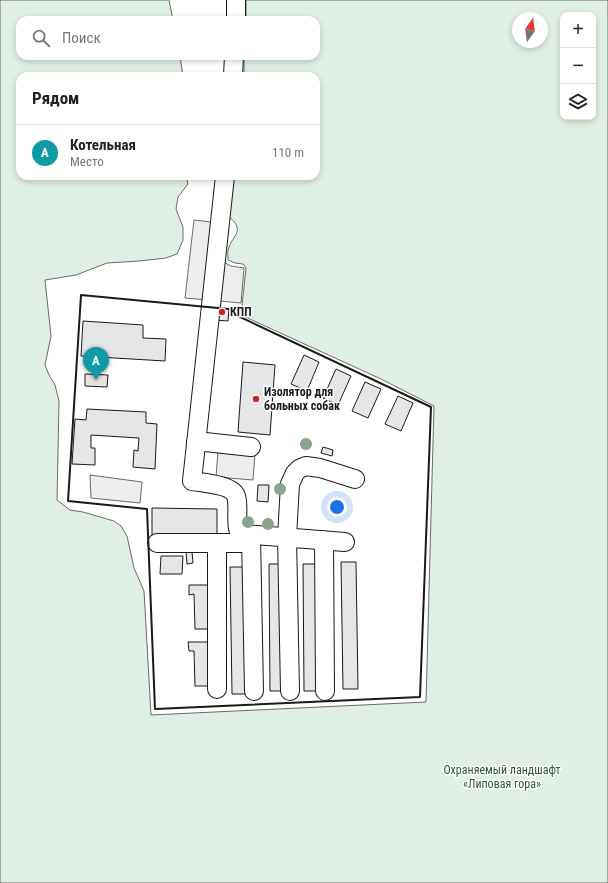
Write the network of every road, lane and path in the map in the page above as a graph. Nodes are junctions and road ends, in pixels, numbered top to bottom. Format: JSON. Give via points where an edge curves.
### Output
{"nodes":[{"id":1,"x":236,"y":0,"type":"edge"},
{"id":2,"x":236,"y":16,"type":"edge"},
{"id":3,"x":234,"y":60,"type":"edge"},
{"id":4,"x":233,"y":72,"type":"edge"},
{"id":5,"x":225,"y":180,"type":"edge"},
{"id":6,"x":196,"y":441,"type":"junction"},
{"id":7,"x":250,"y":447,"type":"dead end"},
{"id":8,"x":354,"y":479,"type":"dead end"},
{"id":9,"x":287,"y":537,"type":"junction"},
{"id":10,"x":251,"y":539,"type":"junction"},
{"id":11,"x":324,"y":540,"type":"junction"},
{"id":12,"x":345,"y":542,"type":"dead end"},
{"id":13,"x":157,"y":543,"type":"dead end"},
{"id":14,"x":217,"y":543,"type":"junction"},
{"id":15,"x":218,"y":689,"type":"dead end"},
{"id":16,"x":290,"y":691,"type":"dead end"},
{"id":17,"x":325,"y":691,"type":"dead end"},
{"id":18,"x":254,"y":692,"type":"dead end"}],
"edges":[{"from":1,"to":2,"type":"street"},
{"from":3,"to":4,"type":"street"},
{"from":5,"to":6,"type":"street"},
{"from":6,"to":7,"type":"street"},
{"from":6,"to":10,"type":"street","via":[[192,481],[227,488],[233,492],[238,528]]},
{"from":8,"to":9,"type":"street","via":[[313,466],[299,469],[290,484]]},
{"from":9,"to":10,"type":"street"},
{"from":9,"to":11,"type":"street"},
{"from":9,"to":16,"type":"street"},
{"from":10,"to":14,"type":"street"},
{"from":10,"to":18,"type":"street"},
{"from":11,"to":12,"type":"street"},
{"from":11,"to":17,"type":"street"},
{"from":13,"to":14,"type":"street"},
{"from":14,"to":15,"type":"street"}]}
